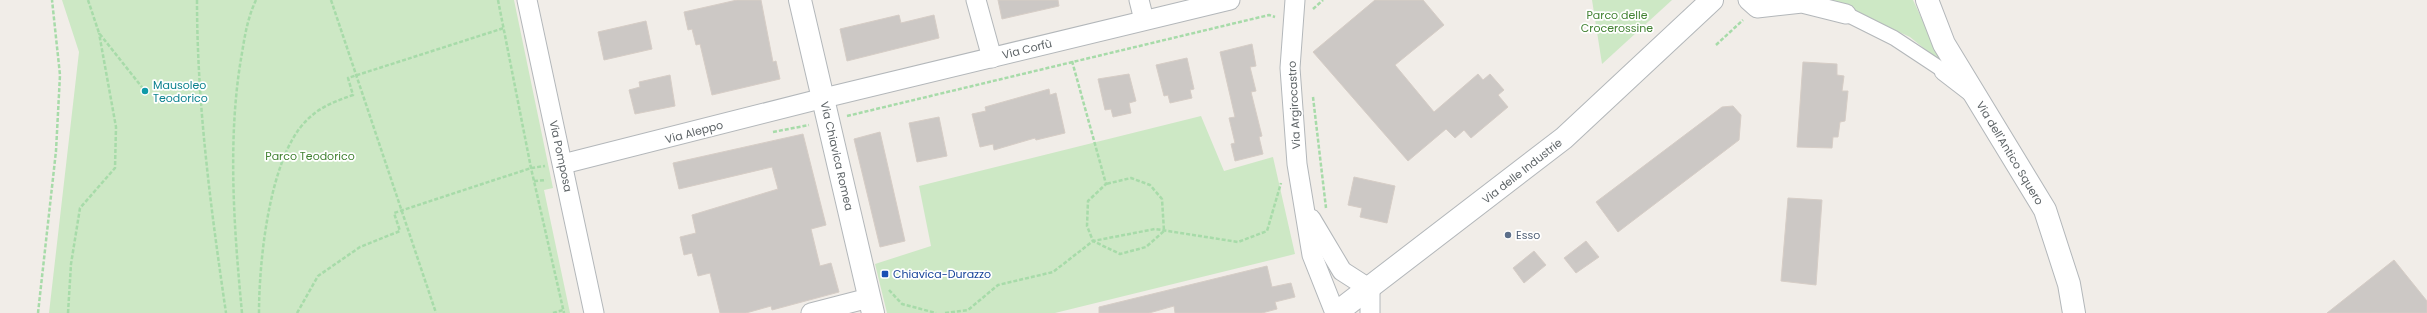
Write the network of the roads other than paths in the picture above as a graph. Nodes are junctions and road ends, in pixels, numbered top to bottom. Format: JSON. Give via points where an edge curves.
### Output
{"nodes":[{"id":1,"x":527,"y":0,"type":"edge"},
{"id":2,"x":800,"y":0,"type":"edge"},
{"id":3,"x":976,"y":0,"type":"edge"},
{"id":4,"x":1139,"y":0,"type":"edge"},
{"id":5,"x":1230,"y":0,"type":"edge"},
{"id":6,"x":1294,"y":0,"type":"edge"},
{"id":7,"x":1712,"y":0,"type":"edge"},
{"id":8,"x":1927,"y":0,"type":"edge"},
{"id":9,"x":1752,"y":4,"type":"edge"},
{"id":10,"x":1701,"y":7,"type":"edge"},
{"id":11,"x":1846,"y":14,"type":"joint"},
{"id":12,"x":1144,"y":20,"type":"junction"},
{"id":13,"x":992,"y":58,"type":"junction"},
{"id":14,"x":1944,"y":71,"type":"joint"},
{"id":15,"x":1974,"y":94,"type":"junction"},
{"id":16,"x":824,"y":98,"type":"junction"},
{"id":17,"x":563,"y":164,"type":"junction"},
{"id":18,"x":1305,"y":210,"type":"junction"},
{"id":19,"x":1370,"y":289,"type":"junction"},
{"id":20,"x":871,"y":305,"type":"edge"},
{"id":21,"x":594,"y":313,"type":"edge"},
{"id":22,"x":811,"y":313,"type":"edge"},
{"id":23,"x":1336,"y":313,"type":"edge"},
{"id":24,"x":1370,"y":313,"type":"edge"},
{"id":25,"x":2074,"y":313,"type":"edge"}],
"edges":[{"from":1,"to":17,"type":"street","name":"Via Pomposa"},
{"from":2,"to":16,"type":"street","name":"Via Chiavica Romea"},
{"from":3,"to":13,"type":"street"},
{"from":4,"to":12,"type":"street"},
{"from":5,"to":12,"type":"street","name":"Via Corfù"},
{"from":6,"to":18,"type":"street","name":"Via Argirocastro","via":[[1290,68],[1297,164]]},
{"from":7,"to":10,"type":"street","name":"Via delle Industrie"},
{"from":8,"to":15,"type":"street","name":"Via dell'Antico Squero","via":[[1944,44]]},
{"from":9,"to":11,"type":"street","via":[[1802,3]]},
{"from":10,"to":19,"type":"street","name":"Via delle Industrie","via":[[1564,138]]},
{"from":11,"to":14,"type":"street","via":[[1894,38]]},
{"from":12,"to":13,"type":"street","name":"Via Corfù"},
{"from":13,"to":16,"type":"street","name":"Via Corfù"},
{"from":14,"to":15,"type":"street"},
{"from":15,"to":25,"type":"street","name":"Via dell'Antico Squero","via":[[2045,210],[2069,284]]},
{"from":16,"to":17,"type":"street","name":"Via Aleppo"},
{"from":16,"to":20,"type":"street","name":"Via Chiavica Romea"},
{"from":17,"to":21,"type":"street","name":"Via Pomposa"},
{"from":18,"to":19,"type":"street","name":"Via Argirocastro","via":[[1342,271]]},
{"from":18,"to":23,"type":"street","name":"Via Argirocastro","via":[[1312,255]]},
{"from":19,"to":23,"type":"street","name":"Via delle Industrie"},
{"from":19,"to":24,"type":"street"},
{"from":20,"to":22,"type":"street"}]}
